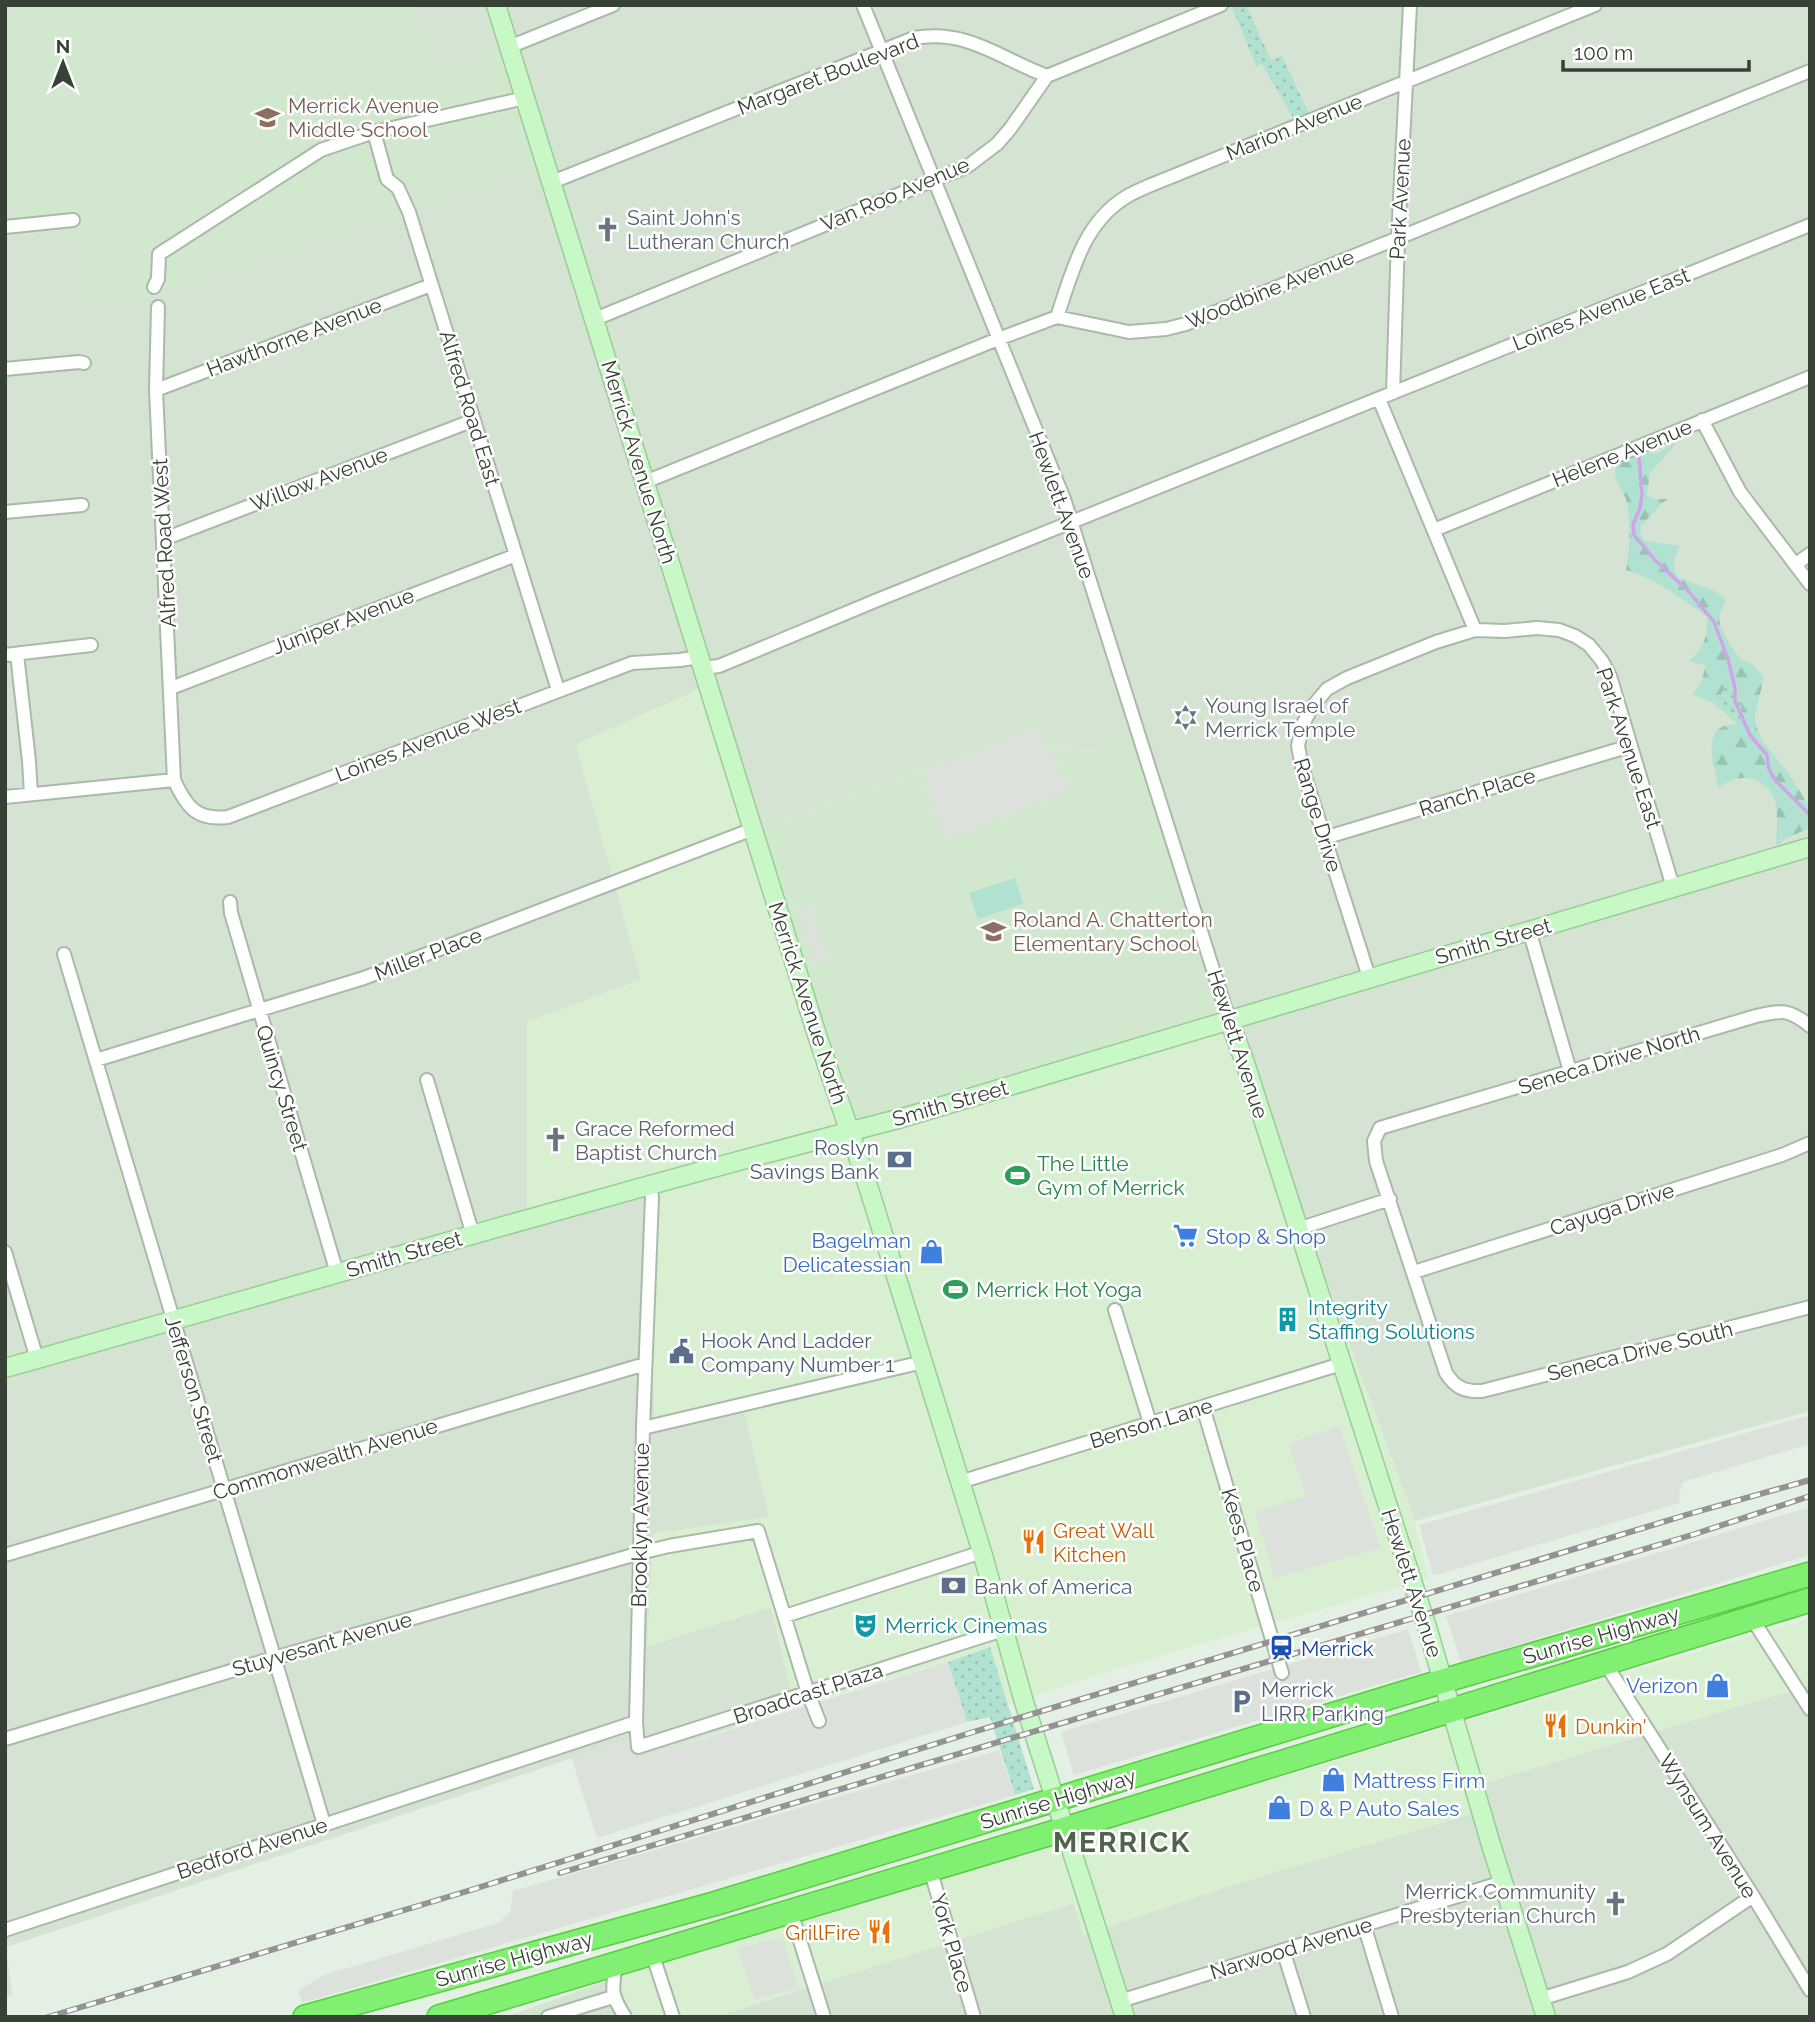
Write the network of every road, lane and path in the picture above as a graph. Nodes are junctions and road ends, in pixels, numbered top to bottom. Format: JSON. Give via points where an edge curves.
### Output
{"nodes":[{"id":1,"x":496,"y":5,"type":"edge"},
{"id":2,"x":613,"y":5,"type":"edge"},
{"id":3,"x":863,"y":5,"type":"edge"},
{"id":4,"x":1221,"y":5,"type":"edge"},
{"id":5,"x":1410,"y":5,"type":"edge"},
{"id":6,"x":1595,"y":5,"type":"edge"},
{"id":7,"x":509,"y":47,"type":"junction"},
{"id":8,"x":881,"y":50,"type":"junction"},
{"id":9,"x":1810,"y":71,"type":"edge"},
{"id":10,"x":1047,"y":76,"type":"junction"},
{"id":11,"x":1405,"y":82,"type":"junction"},
{"id":12,"x":525,"y":98,"type":"junction"},
{"id":13,"x":374,"y":132,"type":"junction"},
{"id":14,"x":934,"y":180,"type":"junction"},
{"id":15,"x":552,"y":182,"type":"junction"},
{"id":16,"x":73,"y":220,"type":"dead end"},
{"id":17,"x":1810,"y":225,"type":"edge"},
{"id":18,"x":5,"y":227,"type":"edge"},
{"id":19,"x":1398,"y":238,"type":"junction"},
{"id":20,"x":431,"y":285,"type":"junction"},
{"id":21,"x":154,"y":287,"type":"dead end"},
{"id":22,"x":158,"y":307,"type":"dead end"},
{"id":23,"x":1057,"y":317,"type":"junction"},
{"id":24,"x":595,"y":319,"type":"junction"},
{"id":25,"x":998,"y":339,"type":"junction"},
{"id":26,"x":84,"y":363,"type":"dead end"},
{"id":27,"x":5,"y":369,"type":"edge"},
{"id":28,"x":1810,"y":377,"type":"edge"},
{"id":29,"x":156,"y":390,"type":"junction"},
{"id":30,"x":1392,"y":393,"type":"junction"},
{"id":31,"x":1379,"y":399,"type":"junction"},
{"id":32,"x":474,"y":420,"type":"junction"},
{"id":33,"x":1702,"y":420,"type":"junction"},
{"id":34,"x":645,"y":482,"type":"junction"},
{"id":35,"x":82,"y":505,"type":"dead end"},
{"id":36,"x":5,"y":512,"type":"edge"},
{"id":37,"x":1072,"y":522,"type":"junction"},
{"id":38,"x":1434,"y":530,"type":"junction"},
{"id":39,"x":164,"y":538,"type":"junction"},
{"id":40,"x":1810,"y":554,"type":"edge"},
{"id":41,"x":516,"y":555,"type":"junction"},
{"id":42,"x":1796,"y":564,"type":"junction"},
{"id":43,"x":1810,"y":584,"type":"edge"},
{"id":44,"x":1475,"y":630,"type":"junction"},
{"id":45,"x":92,"y":645,"type":"dead end"},
{"id":46,"x":11,"y":654,"type":"edge"},
{"id":47,"x":701,"y":663,"type":"junction"},
{"id":48,"x":171,"y":688,"type":"junction"},
{"id":49,"x":558,"y":690,"type":"junction"},
{"id":50,"x":1630,"y":746,"type":"junction"},
{"id":51,"x":174,"y":780,"type":"junction"},
{"id":52,"x":31,"y":794,"type":"junction"},
{"id":53,"x":5,"y":797,"type":"edge"},
{"id":54,"x":753,"y":829,"type":"junction"},
{"id":55,"x":1324,"y":838,"type":"junction"},
{"id":56,"x":1810,"y":847,"type":"edge"},
{"id":57,"x":1673,"y":887,"type":"junction"},
{"id":58,"x":230,"y":902,"type":"dead end"},
{"id":59,"x":1529,"y":930,"type":"junction"},
{"id":60,"x":64,"y":954,"type":"dead end"},
{"id":61,"x":1369,"y":977,"type":"junction"},
{"id":62,"x":259,"y":1011,"type":"junction"},
{"id":63,"x":1229,"y":1020,"type":"junction"},
{"id":64,"x":1810,"y":1026,"type":"edge"},
{"id":65,"x":96,"y":1060,"type":"junction"},
{"id":66,"x":1570,"y":1071,"type":"junction"},
{"id":67,"x":427,"y":1080,"type":"dead end"},
{"id":68,"x":850,"y":1132,"type":"junction"},
{"id":69,"x":1810,"y":1143,"type":"edge"},
{"id":70,"x":649,"y":1185,"type":"junction"},
{"id":71,"x":1390,"y":1199,"type":"junction"},
{"id":72,"x":1298,"y":1229,"type":"junction"},
{"id":73,"x":473,"y":1235,"type":"junction"},
{"id":74,"x":5,"y":1252,"type":"edge"},
{"id":75,"x":1414,"y":1272,"type":"junction"},
{"id":76,"x":337,"y":1273,"type":"junction"},
{"id":77,"x":1810,"y":1307,"type":"edge"},
{"id":78,"x":1115,"y":1310,"type":"dead end"},
{"id":79,"x":173,"y":1320,"type":"junction"},
{"id":80,"x":37,"y":1359,"type":"junction"},
{"id":81,"x":923,"y":1362,"type":"junction"},
{"id":82,"x":645,"y":1364,"type":"junction"},
{"id":83,"x":1341,"y":1364,"type":"junction"},
{"id":84,"x":5,"y":1368,"type":"edge"},
{"id":85,"x":1203,"y":1407,"type":"junction"},
{"id":86,"x":1150,"y":1423,"type":"junction"},
{"id":87,"x":643,"y":1428,"type":"junction"},
{"id":88,"x":960,"y":1482,"type":"junction"},
{"id":89,"x":224,"y":1489,"type":"junction"},
{"id":90,"x":982,"y":1552,"type":"junction"},
{"id":91,"x":640,"y":1553,"type":"junction"},
{"id":92,"x":5,"y":1555,"type":"edge"},
{"id":93,"x":1810,"y":1574,"type":"edge"},
{"id":94,"x":1810,"y":1600,"type":"edge"},
{"id":95,"x":785,"y":1616,"type":"junction"},
{"id":96,"x":1751,"y":1618,"type":"junction"},
{"id":97,"x":1003,"y":1630,"type":"junction"},
{"id":98,"x":275,"y":1658,"type":"junction"},
{"id":99,"x":1605,"y":1663,"type":"junction"},
{"id":100,"x":1282,"y":1673,"type":"dead end"},
{"id":101,"x":1443,"y":1681,"type":"junction"},
{"id":102,"x":808,"y":1693,"type":"junction"},
{"id":103,"x":1451,"y":1709,"type":"junction"},
{"id":104,"x":1810,"y":1709,"type":"edge"},
{"id":105,"x":819,"y":1721,"type":"dead end"},
{"id":106,"x":636,"y":1722,"type":"junction"},
{"id":107,"x":5,"y":1739,"type":"edge"},
{"id":108,"x":1056,"y":1800,"type":"junction"},
{"id":109,"x":324,"y":1824,"type":"junction"},
{"id":110,"x":1065,"y":1829,"type":"junction"},
{"id":111,"x":930,"y":1869,"type":"junction"},
{"id":112,"x":1503,"y":1882,"type":"junction"},
{"id":113,"x":1753,"y":1896,"type":"junction"},
{"id":114,"x":791,"y":1912,"type":"junction"},
{"id":115,"x":1364,"y":1925,"type":"junction"},
{"id":116,"x":5,"y":1930,"type":"edge"},
{"id":117,"x":1283,"y":1950,"type":"junction"},
{"id":118,"x":652,"y":1953,"type":"junction"},
{"id":119,"x":616,"y":1964,"type":"junction"},
{"id":120,"x":1810,"y":1990,"type":"edge"},
{"id":121,"x":613,"y":1997,"type":"junction"},
{"id":122,"x":1543,"y":2008,"type":"edge"},
{"id":123,"x":1122,"y":2009,"type":"edge"},
{"id":124,"x":349,"y":2011,"type":"edge"},
{"id":125,"x":305,"y":2017,"type":"edge"},
{"id":126,"x":439,"y":2017,"type":"edge"},
{"id":127,"x":548,"y":2017,"type":"edge"},
{"id":128,"x":625,"y":2017,"type":"edge"},
{"id":129,"x":673,"y":2017,"type":"edge"},
{"id":130,"x":824,"y":2017,"type":"edge"},
{"id":131,"x":974,"y":2017,"type":"edge"},
{"id":132,"x":1304,"y":2017,"type":"edge"},
{"id":133,"x":1392,"y":2017,"type":"edge"}],
"edges":[{"from":1,"to":7,"type":"street","name":"Merrick Avenue North"},
{"from":2,"to":7,"type":"street"},
{"from":3,"to":8,"type":"street","name":"Hewlett Avenue"},
{"from":4,"to":10,"type":"street"},
{"from":5,"to":11,"type":"street","name":"Park Avenue"},
{"from":6,"to":11,"type":"street","name":"Marion Avenue"},
{"from":7,"to":12,"type":"street","name":"Merrick Avenue North"},
{"from":8,"to":10,"type":"street","name":"Margaret Boulevard","via":[[914,38],[948,36],[971,41]]},
{"from":8,"to":14,"type":"street","name":"Hewlett Avenue"},
{"from":8,"to":15,"type":"street","name":"Margaret Boulevard"},
{"from":9,"to":19,"type":"street","name":"Woodbine Avenue"},
{"from":10,"to":14,"type":"street","name":"Van Roo Avenue","via":[[997,144],[968,166]]},
{"from":11,"to":19,"type":"street","name":"Park Avenue"},
{"from":11,"to":23,"type":"street","name":"Marion Avenue","via":[[1125,197],[1102,216],[1086,238]]},
{"from":12,"to":13,"type":"street"},
{"from":12,"to":15,"type":"street","name":"Merrick Avenue North"},
{"from":13,"to":20,"type":"street","name":"Alfred Road East","via":[[387,179],[398,188],[410,212]]},
{"from":13,"to":21,"type":"street","via":[[321,150],[159,254]]},
{"from":14,"to":24,"type":"street","name":"Van Roo Avenue"},
{"from":14,"to":25,"type":"street","name":"Hewlett Avenue"},
{"from":15,"to":24,"type":"street","name":"Merrick Avenue North"},
{"from":16,"to":18,"type":"street"},
{"from":17,"to":30,"type":"street","name":"Loines Avenue East"},
{"from":19,"to":23,"type":"street","name":"Woodbine Avenue","via":[[1166,330],[1129,332]]},
{"from":19,"to":30,"type":"street","name":"Park Avenue"},
{"from":20,"to":29,"type":"street","name":"Hawthorne Avenue"},
{"from":20,"to":32,"type":"street","name":"Alfred Road East"},
{"from":22,"to":29,"type":"street","name":"Alfred Road West"},
{"from":23,"to":25,"type":"street"},
{"from":24,"to":34,"type":"street","name":"Merrick Avenue North"},
{"from":25,"to":34,"type":"street"},
{"from":25,"to":37,"type":"street","name":"Hewlett Avenue"},
{"from":26,"to":27,"type":"street"},
{"from":28,"to":33,"type":"street","name":"Helene Avenue"},
{"from":29,"to":39,"type":"street","name":"Alfred Road West"},
{"from":30,"to":31,"type":"street","name":"Loines Avenue East"},
{"from":31,"to":37,"type":"street"},
{"from":31,"to":38,"type":"street"},
{"from":32,"to":39,"type":"street","name":"Willow Avenue"},
{"from":32,"to":41,"type":"street","name":"Alfred Road East"},
{"from":33,"to":38,"type":"street","name":"Helene Avenue"},
{"from":33,"to":42,"type":"street","via":[[1740,492]]},
{"from":34,"to":47,"type":"street","name":"Merrick Avenue North"},
{"from":35,"to":36,"type":"street"},
{"from":37,"to":47,"type":"street","name":"Loines Avenue West","via":[[719,666]]},
{"from":37,"to":63,"type":"street","name":"Hewlett Avenue"},
{"from":38,"to":44,"type":"street"},
{"from":39,"to":48,"type":"street","name":"Alfred Road West"},
{"from":40,"to":42,"type":"street"},
{"from":41,"to":48,"type":"street","name":"Juniper Avenue"},
{"from":41,"to":49,"type":"street","name":"Alfred Road East"},
{"from":42,"to":43,"type":"street"},
{"from":44,"to":50,"type":"street","name":"Park Avenue East","via":[[1559,630],[1589,645],[1610,676]]},
{"from":44,"to":55,"type":"street","name":"Range Drive","via":[[1348,678],[1327,689],[1312,707],[1298,746]]},
{"from":45,"to":46,"type":"street"},
{"from":46,"to":52,"type":"street"},
{"from":47,"to":49,"type":"street","name":"Loines Avenue West","via":[[632,663]]},
{"from":47,"to":54,"type":"street","name":"Merrick Avenue North"},
{"from":48,"to":51,"type":"street","name":"Alfred Road West"},
{"from":49,"to":51,"type":"street","name":"Loines Avenue West","via":[[228,817],[205,817],[188,806]]},
{"from":50,"to":55,"type":"street","name":"Ranch Place"},
{"from":50,"to":57,"type":"street","name":"Park Avenue East"},
{"from":51,"to":52,"type":"street"},
{"from":52,"to":53,"type":"street"},
{"from":54,"to":62,"type":"street","name":"Miller Place","via":[[364,978]]},
{"from":54,"to":68,"type":"street","name":"Merrick Avenue North"},
{"from":55,"to":61,"type":"street","name":"Range Drive"},
{"from":56,"to":57,"type":"street","name":"Smith Street"},
{"from":57,"to":59,"type":"street","name":"Smith Street"},
{"from":58,"to":62,"type":"street","name":"Quincy Street"},
{"from":59,"to":61,"type":"street","name":"Smith Street"},
{"from":59,"to":66,"type":"street"},
{"from":60,"to":65,"type":"street","name":"Jefferson Street"},
{"from":61,"to":63,"type":"street","name":"Smith Street"},
{"from":62,"to":65,"type":"street","name":"Miller Place"},
{"from":62,"to":76,"type":"street","name":"Quincy Street"},
{"from":63,"to":68,"type":"street","name":"Smith Street"},
{"from":63,"to":72,"type":"street","name":"Hewlett Avenue"},
{"from":64,"to":66,"type":"street","name":"Seneca Drive North","via":[[1796,1015],[1776,1011]]},
{"from":65,"to":79,"type":"street","name":"Jefferson Street"},
{"from":66,"to":71,"type":"street","name":"Seneca Drive North","via":[[1380,1128],[1374,1141],[1376,1161]]},
{"from":67,"to":73,"type":"street"},
{"from":68,"to":70,"type":"street","name":"Smith Street"},
{"from":68,"to":81,"type":"street","name":"Merrick Avenue North"},
{"from":69,"to":75,"type":"street","name":"Cayuga Drive"},
{"from":70,"to":73,"type":"street","name":"Smith Street"},
{"from":70,"to":82,"type":"street","name":"Brooklyn Avenue"},
{"from":71,"to":72,"type":"street"},
{"from":71,"to":75,"type":"street"},
{"from":72,"to":83,"type":"street","name":"Hewlett Avenue"},
{"from":73,"to":76,"type":"street","name":"Smith Street"},
{"from":74,"to":80,"type":"street"},
{"from":75,"to":77,"type":"street","name":"Seneca Drive South","via":[[1446,1373],[1454,1385],[1469,1392]]},
{"from":76,"to":79,"type":"street","name":"Smith Street"},
{"from":78,"to":86,"type":"street"},
{"from":79,"to":80,"type":"street","name":"Smith Street"},
{"from":79,"to":89,"type":"street","name":"Jefferson Street"},
{"from":80,"to":84,"type":"street","name":"Smith Street"},
{"from":81,"to":87,"type":"street"},
{"from":81,"to":88,"type":"street","name":"Merrick Avenue North"},
{"from":82,"to":87,"type":"street","name":"Brooklyn Avenue"},
{"from":82,"to":89,"type":"street","name":"Commonwealth Avenue"},
{"from":83,"to":85,"type":"street","name":"Benson Lane"},
{"from":83,"to":101,"type":"street","name":"Hewlett Avenue"},
{"from":85,"to":86,"type":"street","name":"Benson Lane"},
{"from":85,"to":100,"type":"street","name":"Kees Place"},
{"from":86,"to":88,"type":"street","name":"Benson Lane"},
{"from":87,"to":91,"type":"street","name":"Brooklyn Avenue"},
{"from":88,"to":90,"type":"street","name":"Merrick Avenue North"},
{"from":89,"to":92,"type":"street","name":"Commonwealth Avenue"},
{"from":89,"to":98,"type":"street","name":"Jefferson Street"},
{"from":90,"to":95,"type":"street"},
{"from":90,"to":97,"type":"street","name":"Merrick Avenue North"},
{"from":91,"to":95,"type":"street","name":"Stuyvesant Avenue","via":[[758,1531]]},
{"from":91,"to":98,"type":"street","name":"Stuyvesant Avenue"},
{"from":91,"to":106,"type":"street","name":"Brooklyn Avenue"},
{"from":93,"to":101,"type":"highway","name":"Sunrise Highway"},
{"from":94,"to":96,"type":"highway","name":"Sunrise Highway"},
{"from":95,"to":102,"type":"street"},
{"from":96,"to":99,"type":"highway","name":"Sunrise Highway"},
{"from":96,"to":104,"type":"street"},
{"from":97,"to":102,"type":"street","name":"Broadcast Plaza"},
{"from":97,"to":108,"type":"street","name":"Merrick Avenue North"},
{"from":98,"to":107,"type":"street","name":"Stuyvesant Avenue"},
{"from":98,"to":109,"type":"street","name":"Jefferson Street"},
{"from":99,"to":103,"type":"highway","name":"Sunrise Highway"},
{"from":99,"to":113,"type":"street","name":"Wynsum Avenue"},
{"from":101,"to":103,"type":"street","name":"Hewlett Avenue"},
{"from":101,"to":108,"type":"highway","name":"Sunrise Highway"},
{"from":102,"to":105,"type":"street"},
{"from":102,"to":106,"type":"street","name":"Broadcast Plaza","via":[[638,1747]]},
{"from":103,"to":110,"type":"highway","name":"Sunrise Highway"},
{"from":103,"to":112,"type":"street","name":"Hewlett Avenue"},
{"from":106,"to":109,"type":"street","name":"Bedford Avenue"},
{"from":108,"to":110,"type":"street","name":"Merrick Avenue North"},
{"from":108,"to":124,"type":"highway","name":"Sunrise Highway"},
{"from":109,"to":116,"type":"street","name":"Bedford Avenue"},
{"from":110,"to":111,"type":"highway","name":"Sunrise Highway"},
{"from":110,"to":123,"type":"street","name":"Merrick Avenue North"},
{"from":111,"to":114,"type":"highway","name":"Sunrise Highway"},
{"from":111,"to":131,"type":"street","name":"York Place"},
{"from":112,"to":115,"type":"street","name":"Narwood Avenue"},
{"from":112,"to":122,"type":"street","name":"Hewlett Avenue"},
{"from":113,"to":120,"type":"street","name":"Wynsum Avenue"},
{"from":113,"to":122,"type":"street","via":[[1667,1954]]},
{"from":114,"to":118,"type":"highway","name":"Sunrise Highway"},
{"from":114,"to":130,"type":"street"},
{"from":115,"to":117,"type":"street","name":"Narwood Avenue"},
{"from":115,"to":133,"type":"street"},
{"from":117,"to":123,"type":"street","name":"Narwood Avenue"},
{"from":117,"to":132,"type":"street"},
{"from":118,"to":119,"type":"highway","name":"Sunrise Highway"},
{"from":118,"to":129,"type":"street"},
{"from":119,"to":121,"type":"street"},
{"from":119,"to":126,"type":"highway","name":"Sunrise Highway"},
{"from":121,"to":127,"type":"street"},
{"from":121,"to":128,"type":"street"},
{"from":124,"to":125,"type":"highway","name":"Sunrise Highway"}]}
